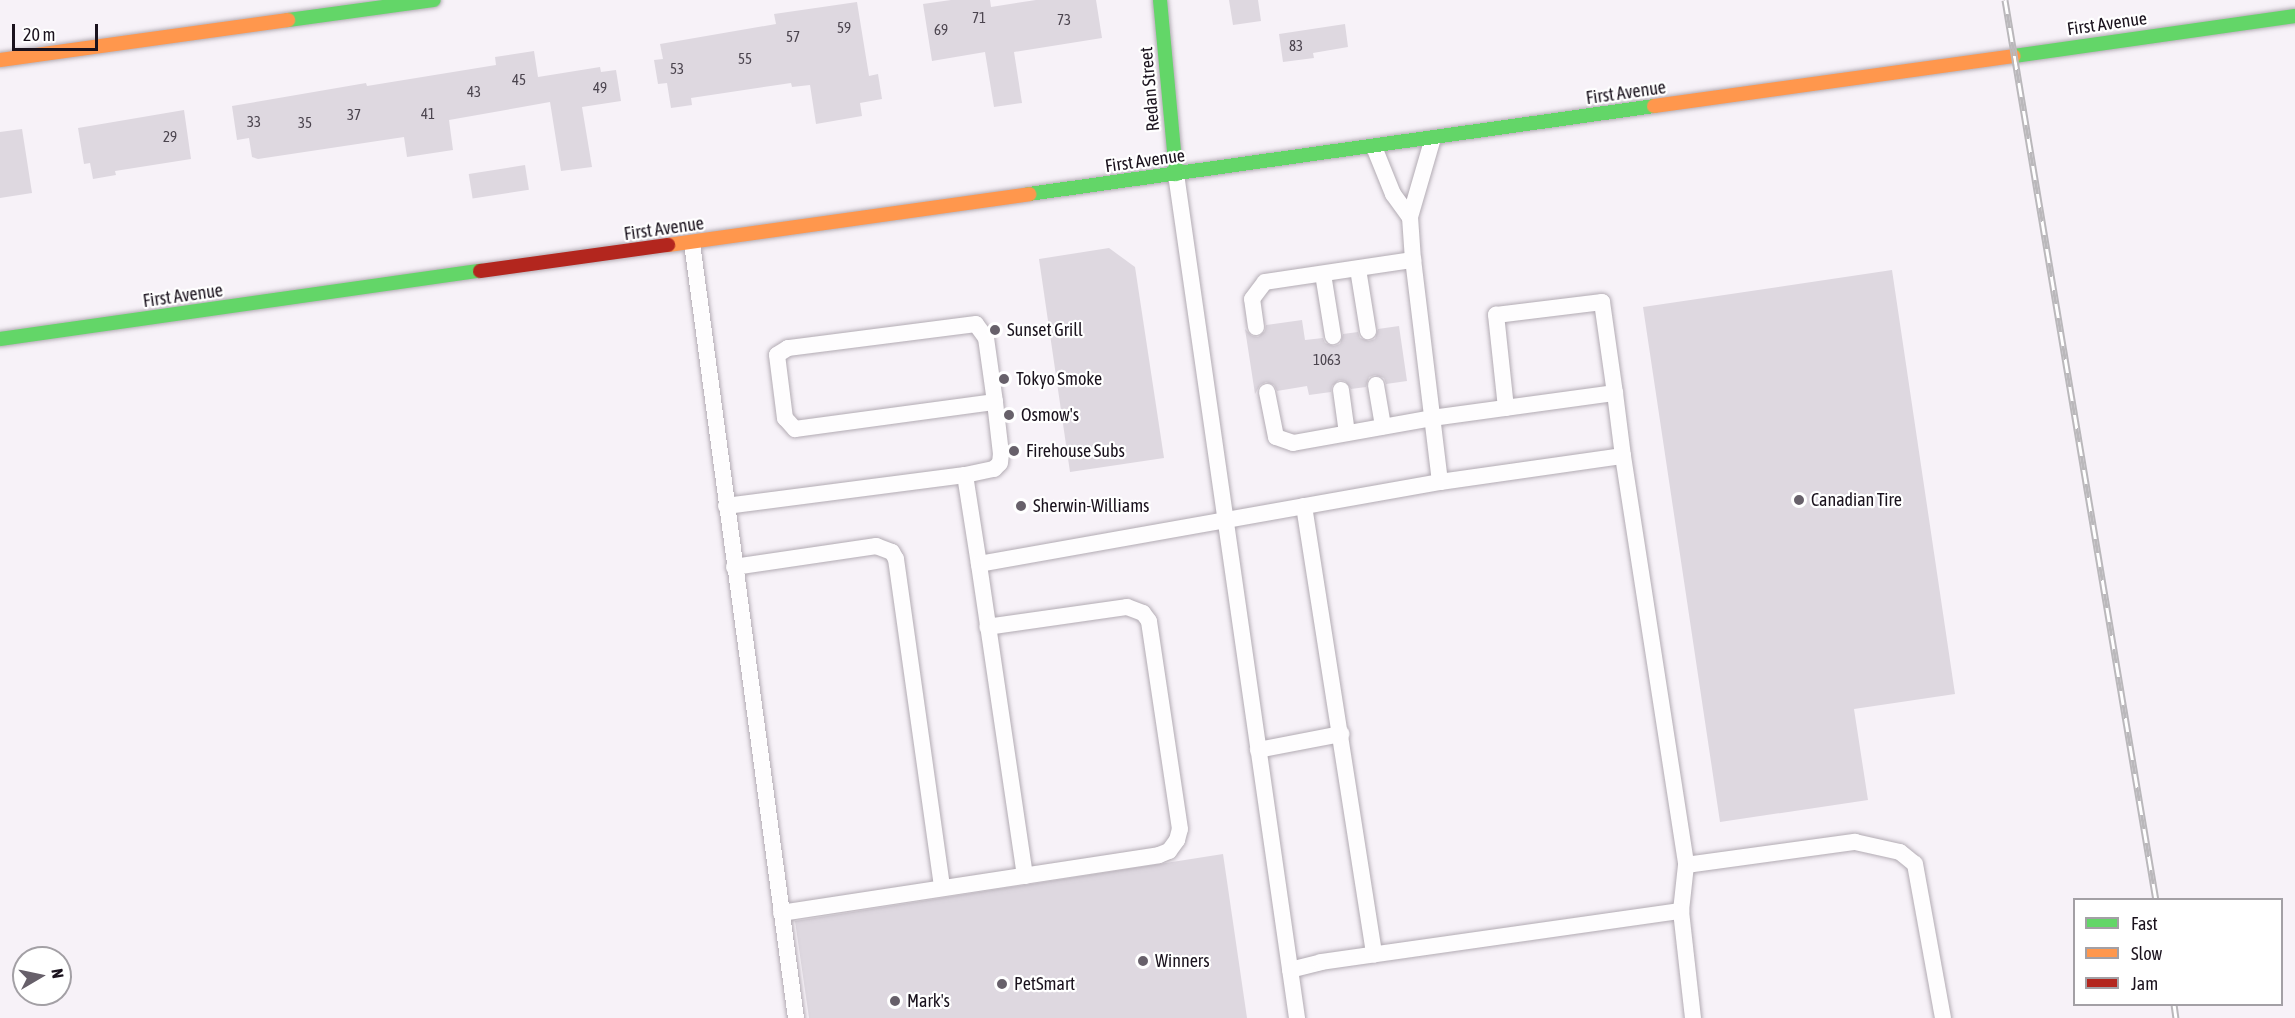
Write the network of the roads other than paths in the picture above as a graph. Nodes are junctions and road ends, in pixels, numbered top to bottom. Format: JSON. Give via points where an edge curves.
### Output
{"nodes":[{"id":1,"x":434,"y":0,"type":"edge"},
{"id":2,"x":1160,"y":0,"type":"edge"},
{"id":3,"x":2295,"y":16,"type":"edge"},
{"id":4,"x":0,"y":60,"type":"edge"},
{"id":5,"x":1433,"y":138,"type":"junction"},
{"id":6,"x":1374,"y":147,"type":"junction"},
{"id":7,"x":1176,"y":174,"type":"junction"},
{"id":8,"x":1410,"y":217,"type":"junction"},
{"id":9,"x":692,"y":243,"type":"junction"},
{"id":10,"x":1413,"y":260,"type":"junction"},
{"id":11,"x":1358,"y":269,"type":"junction"},
{"id":12,"x":1323,"y":274,"type":"junction"},
{"id":13,"x":1256,"y":327,"type":"dead end"},
{"id":14,"x":1368,"y":330,"type":"dead end"},
{"id":15,"x":1333,"y":336,"type":"dead end"},
{"id":16,"x":0,"y":339,"type":"edge"},
{"id":17,"x":1376,"y":385,"type":"dead end"},
{"id":18,"x":1341,"y":390,"type":"dead end"},
{"id":19,"x":1268,"y":392,"type":"dead end"},
{"id":20,"x":1615,"y":393,"type":"junction"},
{"id":21,"x":995,"y":402,"type":"junction"},
{"id":22,"x":1506,"y":408,"type":"junction"},
{"id":23,"x":1432,"y":418,"type":"junction"},
{"id":24,"x":1383,"y":426,"type":"junction"},
{"id":25,"x":1347,"y":433,"type":"junction"},
{"id":26,"x":1623,"y":456,"type":"junction"},
{"id":27,"x":965,"y":475,"type":"junction"},
{"id":28,"x":1440,"y":482,"type":"junction"},
{"id":29,"x":726,"y":506,"type":"junction"},
{"id":30,"x":1304,"y":506,"type":"junction"},
{"id":31,"x":1226,"y":520,"type":"junction"},
{"id":32,"x":979,"y":564,"type":"junction"},
{"id":33,"x":734,"y":567,"type":"junction"},
{"id":34,"x":987,"y":627,"type":"junction"},
{"id":35,"x":1341,"y":734,"type":"junction"},
{"id":36,"x":1258,"y":750,"type":"junction"},
{"id":37,"x":1686,"y":865,"type":"junction"},
{"id":38,"x":1025,"y":876,"type":"junction"},
{"id":39,"x":942,"y":888,"type":"junction"},
{"id":40,"x":1682,"y":911,"type":"junction"},
{"id":41,"x":781,"y":913,"type":"junction"},
{"id":42,"x":1374,"y":955,"type":"junction"},
{"id":43,"x":1290,"y":970,"type":"junction"},
{"id":44,"x":796,"y":1018,"type":"edge"},
{"id":45,"x":1297,"y":1018,"type":"edge"},
{"id":46,"x":1693,"y":1018,"type":"edge"},
{"id":47,"x":1943,"y":1018,"type":"edge"}],
"edges":[{"from":1,"to":4,"type":"main road"},
{"from":2,"to":7,"type":"main road","name":"Redan Street"},
{"from":3,"to":5,"type":"main road","name":"First Avenue"},
{"from":5,"to":6,"type":"main road","name":"First Avenue"},
{"from":5,"to":8,"type":"lane"},
{"from":6,"to":7,"type":"main road","name":"First Avenue"},
{"from":6,"to":8,"type":"lane","via":[[1393,194]]},
{"from":7,"to":9,"type":"main road","name":"First Avenue"},
{"from":7,"to":31,"type":"lane"},
{"from":8,"to":10,"type":"lane"},
{"from":9,"to":16,"type":"main road","name":"First Avenue"},
{"from":9,"to":29,"type":"lane"},
{"from":10,"to":11,"type":"lane"},
{"from":10,"to":23,"type":"lane"},
{"from":11,"to":12,"type":"lane"},
{"from":11,"to":14,"type":"lane"},
{"from":12,"to":13,"type":"lane","via":[[1265,282],[1252,299]]},
{"from":12,"to":15,"type":"lane"},
{"from":17,"to":24,"type":"lane"},
{"from":18,"to":25,"type":"lane"},
{"from":19,"to":25,"type":"lane","via":[[1276,437],[1293,442]]},
{"from":20,"to":22,"type":"lane"},
{"from":20,"to":22,"type":"lane","via":[[1602,302],[1496,315]]},
{"from":20,"to":26,"type":"lane"},
{"from":21,"to":21,"type":"lane","via":[[986,338],[976,324],[788,348],[777,356],[784,418],[795,429]]},
{"from":21,"to":27,"type":"lane","via":[[1000,463],[994,469]]},
{"from":22,"to":23,"type":"lane"},
{"from":23,"to":24,"type":"lane"},
{"from":23,"to":28,"type":"lane"},
{"from":24,"to":25,"type":"lane"},
{"from":26,"to":28,"type":"lane"},
{"from":26,"to":37,"type":"lane"},
{"from":27,"to":29,"type":"lane"},
{"from":27,"to":32,"type":"lane"},
{"from":28,"to":30,"type":"lane"},
{"from":29,"to":33,"type":"lane"},
{"from":30,"to":31,"type":"lane"},
{"from":30,"to":35,"type":"lane"},
{"from":31,"to":32,"type":"lane"},
{"from":31,"to":36,"type":"lane"},
{"from":32,"to":34,"type":"lane"},
{"from":33,"to":39,"type":"lane","via":[[876,546],[892,552]]},
{"from":33,"to":41,"type":"lane"},
{"from":34,"to":38,"type":"lane"},
{"from":34,"to":38,"type":"lane","via":[[1127,607],[1143,613],[1149,621],[1177,806],[1178,840],[1169,851],[1159,855]]},
{"from":35,"to":36,"type":"lane"},
{"from":35,"to":42,"type":"lane"},
{"from":36,"to":43,"type":"lane"},
{"from":37,"to":40,"type":"lane"},
{"from":37,"to":47,"type":"lane","via":[[1855,842],[1900,852],[1915,864]]},
{"from":38,"to":39,"type":"lane"},
{"from":39,"to":41,"type":"lane"},
{"from":40,"to":42,"type":"lane"},
{"from":40,"to":46,"type":"lane"},
{"from":41,"to":44,"type":"lane"},
{"from":42,"to":43,"type":"lane"},
{"from":43,"to":45,"type":"lane"}]}
